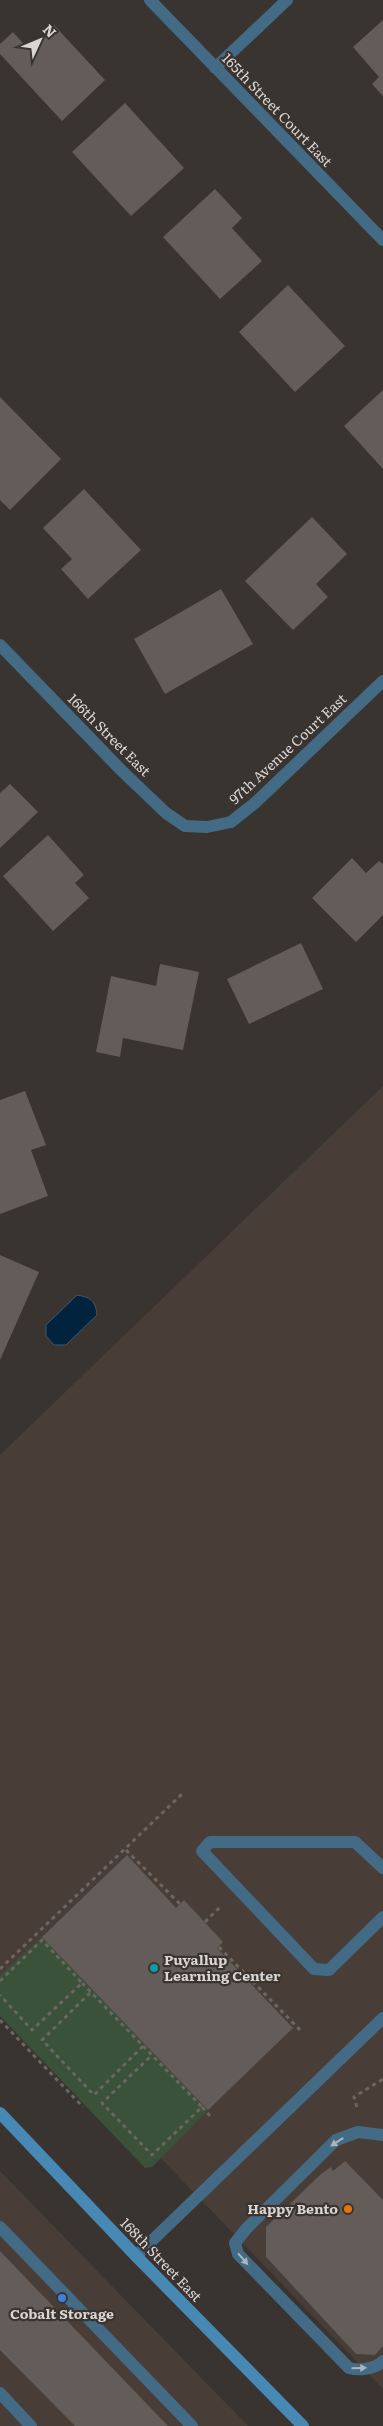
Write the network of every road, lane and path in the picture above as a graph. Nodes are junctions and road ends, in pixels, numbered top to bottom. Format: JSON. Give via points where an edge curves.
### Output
{"nodes":[{"id":1,"x":150,"y":0,"type":"edge"},
{"id":2,"x":287,"y":0,"type":"edge"},
{"id":3,"x":216,"y":68,"type":"junction"},
{"id":4,"x":383,"y":240,"type":"edge"},
{"id":5,"x":0,"y":645,"type":"edge"},
{"id":6,"x":383,"y":681,"type":"edge"},
{"id":7,"x":207,"y":827,"type":"joint"},
{"id":8,"x":184,"y":1792,"type":"dead end"},
{"id":9,"x":126,"y":1850,"type":"junction"},
{"id":10,"x":383,"y":1868,"type":"edge"},
{"id":11,"x":180,"y":1904,"type":"dead end"},
{"id":12,"x":221,"y":1906,"type":"dead end"},
{"id":13,"x":383,"y":1917,"type":"edge"},
{"id":14,"x":205,"y":1922,"type":"dead end"},
{"id":15,"x":219,"y":1947,"type":"dead end"},
{"id":16,"x":0,"y":1969,"type":"edge"},
{"id":17,"x":0,"y":1981,"type":"edge"},
{"id":18,"x":82,"y":1983,"type":"junction"},
{"id":19,"x":91,"y":1992,"type":"junction"},
{"id":20,"x":0,"y":1995,"type":"edge"},
{"id":21,"x":383,"y":2018,"type":"edge"},
{"id":22,"x":0,"y":2020,"type":"edge"},
{"id":23,"x":301,"y":2031,"type":"dead end"},
{"id":24,"x":143,"y":2046,"type":"junction"},
{"id":25,"x":152,"y":2056,"type":"junction"},
{"id":26,"x":383,"y":2078,"type":"edge"},
{"id":27,"x":202,"y":2107,"type":"junction"},
{"id":28,"x":83,"y":2108,"type":"dead end"},
{"id":29,"x":0,"y":2112,"type":"edge"},
{"id":30,"x":359,"y":2112,"type":"dead end"},
{"id":31,"x":211,"y":2117,"type":"dead end"},
{"id":32,"x":383,"y":2135,"type":"edge"},
{"id":33,"x":0,"y":2227,"type":"edge"},
{"id":34,"x":136,"y":2256,"type":"junction"},
{"id":35,"x":383,"y":2362,"type":"edge"},
{"id":36,"x":0,"y":2393,"type":"edge"},
{"id":37,"x":31,"y":2426,"type":"edge"},
{"id":38,"x":192,"y":2426,"type":"edge"},
{"id":39,"x":303,"y":2426,"type":"edge"}],
"edges":[{"from":1,"to":3,"type":"street","name":"165th Street Court East"},
{"from":2,"to":3,"type":"street"},
{"from":3,"to":4,"type":"street","name":"165th Street Court East"},
{"from":5,"to":7,"type":"street","name":"166th Street East","via":[[166,813],[185,826]]},
{"from":6,"to":7,"type":"street","name":"97th Avenue Court East","via":[[255,803],[230,822]]},
{"from":8,"to":9,"type":"path"},
{"from":9,"to":11,"type":"path"},
{"from":9,"to":16,"type":"path"},
{"from":10,"to":13,"type":"street","via":[[355,1842],[210,1842],[202,1851],[314,1969],[329,1970]]},
{"from":12,"to":14,"type":"path"},
{"from":15,"to":23,"type":"path"},
{"from":17,"to":18,"type":"path","via":[[42,1940]]},
{"from":18,"to":19,"type":"path"},
{"from":18,"to":20,"type":"path","via":[[32,2030]]},
{"from":19,"to":24,"type":"path"},
{"from":19,"to":24,"type":"path","via":[[42,2040],[94,2095]]},
{"from":21,"to":34,"type":"street"},
{"from":22,"to":28,"type":"path"},
{"from":24,"to":25,"type":"path"},
{"from":25,"to":27,"type":"path"},
{"from":25,"to":27,"type":"path","via":[[102,2103],[108,2110],[152,2154]]},
{"from":26,"to":30,"type":"path","via":[[354,2097]]},
{"from":27,"to":31,"type":"path"},
{"from":29,"to":34,"type":"street","name":"168th Street East"},
{"from":32,"to":35,"type":"street","one_way":true,"via":[[358,2132],[336,2140],[235,2243],[238,2254],[349,2368],[379,2366]]},
{"from":33,"to":38,"type":"street"},
{"from":34,"to":39,"type":"street","name":"168th Street East"},
{"from":36,"to":37,"type":"street"}]}
